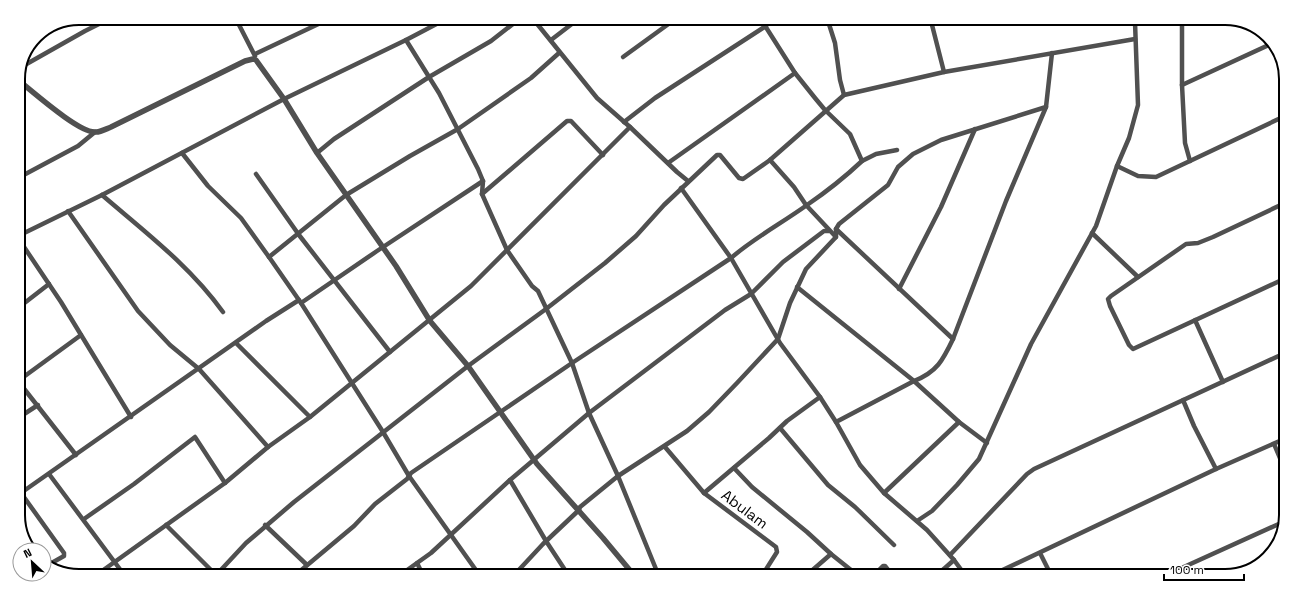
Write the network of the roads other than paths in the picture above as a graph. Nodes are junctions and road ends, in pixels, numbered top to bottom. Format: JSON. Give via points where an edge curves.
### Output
{"nodes":[{"id":1,"x":97,"y":25,"type":"edge"},
{"id":2,"x":239,"y":25,"type":"edge"},
{"id":3,"x":315,"y":25,"type":"edge"},
{"id":4,"x":436,"y":25,"type":"edge"},
{"id":5,"x":512,"y":25,"type":"edge"},
{"id":6,"x":538,"y":25,"type":"edge"},
{"id":7,"x":571,"y":25,"type":"edge"},
{"id":8,"x":667,"y":25,"type":"edge"},
{"id":9,"x":829,"y":25,"type":"edge"},
{"id":10,"x":932,"y":25,"type":"edge"},
{"id":11,"x":1134,"y":25,"type":"edge"},
{"id":12,"x":1182,"y":25,"type":"edge"},
{"id":13,"x":766,"y":26,"type":"joint"},
{"id":14,"x":1135,"y":39,"type":"junction"},
{"id":15,"x":406,"y":40,"type":"junction"},
{"id":16,"x":551,"y":40,"type":"junction"},
{"id":17,"x":1267,"y":46,"type":"edge"},
{"id":18,"x":559,"y":53,"type":"junction"},
{"id":19,"x":1052,"y":53,"type":"junction"},
{"id":20,"x":255,"y":54,"type":"junction"},
{"id":21,"x":624,"y":57,"type":"dead end"},
{"id":22,"x":256,"y":60,"type":"junction"},
{"id":23,"x":28,"y":63,"type":"edge"},
{"id":24,"x":944,"y":72,"type":"junction"},
{"id":25,"x":795,"y":73,"type":"junction"},
{"id":26,"x":429,"y":77,"type":"junction"},
{"id":27,"x":1182,"y":85,"type":"junction"},
{"id":28,"x":25,"y":86,"type":"edge"},
{"id":29,"x":844,"y":95,"type":"junction"},
{"id":30,"x":284,"y":99,"type":"junction"},
{"id":31,"x":1046,"y":107,"type":"junction"},
{"id":32,"x":825,"y":110,"type":"junction"},
{"id":33,"x":1279,"y":119,"type":"edge"},
{"id":34,"x":624,"y":122,"type":"junction"},
{"id":35,"x":630,"y":127,"type":"junction"},
{"id":36,"x":458,"y":129,"type":"junction"},
{"id":37,"x":975,"y":129,"type":"junction"},
{"id":38,"x":95,"y":132,"type":"junction"},
{"id":39,"x":897,"y":150,"type":"dead end"},
{"id":40,"x":182,"y":153,"type":"junction"},
{"id":41,"x":318,"y":153,"type":"junction"},
{"id":42,"x":603,"y":156,"type":"junction"},
{"id":43,"x":770,"y":160,"type":"junction"},
{"id":44,"x":1190,"y":160,"type":"junction"},
{"id":45,"x":862,"y":161,"type":"junction"},
{"id":46,"x":668,"y":163,"type":"junction"},
{"id":47,"x":1117,"y":166,"type":"junction"},
{"id":48,"x":25,"y":174,"type":"edge"},
{"id":49,"x":256,"y":174,"type":"dead end"},
{"id":50,"x":483,"y":181,"type":"junction"},
{"id":51,"x":688,"y":181,"type":"junction"},
{"id":52,"x":681,"y":188,"type":"junction"},
{"id":53,"x":102,"y":194,"type":"junction"},
{"id":54,"x":482,"y":194,"type":"junction"},
{"id":55,"x":346,"y":195,"type":"junction"},
{"id":56,"x":806,"y":206,"type":"junction"},
{"id":57,"x":1279,"y":206,"type":"edge"},
{"id":58,"x":68,"y":211,"type":"junction"},
{"id":59,"x":836,"y":229,"type":"junction"},
{"id":60,"x":829,"y":231,"type":"junction"},
{"id":61,"x":25,"y":233,"type":"edge"},
{"id":62,"x":1092,"y":233,"type":"junction"},
{"id":63,"x":299,"y":235,"type":"junction"},
{"id":64,"x":836,"y":237,"type":"junction"},
{"id":65,"x":383,"y":247,"type":"junction"},
{"id":66,"x":25,"y":248,"type":"edge"},
{"id":67,"x":507,"y":250,"type":"junction"},
{"id":68,"x":269,"y":258,"type":"junction"},
{"id":69,"x":730,"y":258,"type":"junction"},
{"id":70,"x":1138,"y":277,"type":"junction"},
{"id":71,"x":335,"y":280,"type":"junction"},
{"id":72,"x":1279,"y":282,"type":"edge"},
{"id":73,"x":49,"y":284,"type":"junction"},
{"id":74,"x":797,"y":287,"type":"junction"},
{"id":75,"x":899,"y":289,"type":"junction"},
{"id":76,"x":751,"y":294,"type":"junction"},
{"id":77,"x":300,"y":301,"type":"junction"},
{"id":78,"x":25,"y":303,"type":"edge"},
{"id":79,"x":546,"y":309,"type":"junction"},
{"id":80,"x":223,"y":312,"type":"dead end"},
{"id":81,"x":1195,"y":320,"type":"junction"},
{"id":82,"x":430,"y":321,"type":"junction"},
{"id":83,"x":81,"y":335,"type":"junction"},
{"id":84,"x":778,"y":339,"type":"junction"},
{"id":85,"x":953,"y":339,"type":"junction"},
{"id":86,"x":236,"y":343,"type":"junction"},
{"id":87,"x":390,"y":352,"type":"junction"},
{"id":88,"x":1279,"y":356,"type":"edge"},
{"id":89,"x":572,"y":363,"type":"junction"},
{"id":90,"x":468,"y":366,"type":"junction"},
{"id":91,"x":199,"y":369,"type":"junction"},
{"id":92,"x":25,"y":376,"type":"edge"},
{"id":93,"x":914,"y":381,"type":"junction"},
{"id":94,"x":1223,"y":382,"type":"junction"},
{"id":95,"x":352,"y":383,"type":"junction"},
{"id":96,"x":25,"y":389,"type":"edge"},
{"id":97,"x":820,"y":397,"type":"junction"},
{"id":98,"x":1183,"y":400,"type":"junction"},
{"id":99,"x":38,"y":405,"type":"junction"},
{"id":100,"x":499,"y":412,"type":"junction"},
{"id":101,"x":25,"y":413,"type":"edge"},
{"id":102,"x":589,"y":413,"type":"junction"},
{"id":103,"x":131,"y":417,"type":"junction"},
{"id":104,"x":310,"y":417,"type":"junction"},
{"id":105,"x":836,"y":422,"type":"junction"},
{"id":106,"x":960,"y":422,"type":"junction"},
{"id":107,"x":780,"y":428,"type":"junction"},
{"id":108,"x":383,"y":432,"type":"junction"},
{"id":109,"x":1279,"y":442,"type":"edge"},
{"id":110,"x":987,"y":443,"type":"junction"},
{"id":111,"x":1274,"y":444,"type":"junction"},
{"id":112,"x":268,"y":447,"type":"junction"},
{"id":113,"x":665,"y":447,"type":"junction"},
{"id":114,"x":76,"y":456,"type":"junction"},
{"id":115,"x":1279,"y":456,"type":"edge"},
{"id":116,"x":534,"y":459,"type":"junction"},
{"id":117,"x":734,"y":468,"type":"junction"},
{"id":118,"x":1216,"y":469,"type":"junction"},
{"id":119,"x":49,"y":474,"type":"junction"},
{"id":120,"x":409,"y":476,"type":"junction"},
{"id":121,"x":618,"y":476,"type":"junction"},
{"id":122,"x":510,"y":480,"type":"junction"},
{"id":123,"x":225,"y":483,"type":"junction"},
{"id":124,"x":25,"y":490,"type":"edge"},
{"id":125,"x":704,"y":493,"type":"junction"},
{"id":126,"x":884,"y":493,"type":"junction"},
{"id":127,"x":25,"y":502,"type":"edge"},
{"id":128,"x":579,"y":510,"type":"junction"},
{"id":129,"x":84,"y":519,"type":"junction"},
{"id":130,"x":918,"y":521,"type":"junction"},
{"id":131,"x":1278,"y":524,"type":"edge"},
{"id":132,"x":166,"y":525,"type":"junction"},
{"id":133,"x":265,"y":525,"type":"junction"},
{"id":134,"x":450,"y":535,"type":"junction"},
{"id":135,"x":546,"y":541,"type":"junction"},
{"id":136,"x":894,"y":546,"type":"dead end"},
{"id":137,"x":1040,"y":553,"type":"junction"},
{"id":138,"x":831,"y":554,"type":"junction"},
{"id":139,"x":950,"y":555,"type":"junction"},
{"id":140,"x":954,"y":560,"type":"junction"},
{"id":141,"x":53,"y":562,"type":"edge"},
{"id":142,"x":115,"y":562,"type":"junction"},
{"id":143,"x":417,"y":563,"type":"junction"},
{"id":144,"x":307,"y":566,"type":"junction"},
{"id":145,"x":105,"y":569,"type":"edge"},
{"id":146,"x":120,"y":569,"type":"edge"},
{"id":147,"x":210,"y":569,"type":"edge"},
{"id":148,"x":222,"y":569,"type":"edge"},
{"id":149,"x":302,"y":569,"type":"edge"},
{"id":150,"x":409,"y":569,"type":"edge"},
{"id":151,"x":420,"y":569,"type":"edge"},
{"id":152,"x":475,"y":569,"type":"edge"},
{"id":153,"x":520,"y":569,"type":"edge"},
{"id":154,"x":564,"y":569,"type":"edge"},
{"id":155,"x":629,"y":569,"type":"edge"},
{"id":156,"x":656,"y":569,"type":"edge"},
{"id":157,"x":766,"y":569,"type":"edge"},
{"id":158,"x":814,"y":569,"type":"edge"},
{"id":159,"x":850,"y":569,"type":"edge"},
{"id":160,"x":880,"y":569,"type":"edge"},
{"id":161,"x":887,"y":569,"type":"edge"},
{"id":162,"x":944,"y":569,"type":"edge"},
{"id":163,"x":961,"y":569,"type":"edge"},
{"id":164,"x":1005,"y":569,"type":"edge"},
{"id":165,"x":1048,"y":569,"type":"edge"},
{"id":166,"x":1179,"y":569,"type":"edge"}],
"edges":[{"from":1,"to":23,"type":"street"},
{"from":2,"to":20,"type":"street"},
{"from":3,"to":20,"type":"street"},
{"from":4,"to":15,"type":"street"},
{"from":5,"to":26,"type":"street","via":[[491,41]]},
{"from":6,"to":16,"type":"street"},
{"from":7,"to":16,"type":"street"},
{"from":8,"to":21,"type":"street"},
{"from":9,"to":29,"type":"street"},
{"from":10,"to":24,"type":"street"},
{"from":11,"to":14,"type":"street"},
{"from":12,"to":27,"type":"street"},
{"from":13,"to":25,"type":"street"},
{"from":13,"to":34,"type":"street","via":[[667,90]]},
{"from":14,"to":19,"type":"street"},
{"from":14,"to":47,"type":"street","via":[[1138,105],[1129,138]]},
{"from":15,"to":26,"type":"street"},
{"from":15,"to":30,"type":"street"},
{"from":16,"to":18,"type":"street"},
{"from":17,"to":27,"type":"street"},
{"from":18,"to":34,"type":"street","via":[[597,98]]},
{"from":18,"to":36,"type":"street","via":[[531,78]]},
{"from":19,"to":24,"type":"street"},
{"from":19,"to":31,"type":"street"},
{"from":20,"to":22,"type":"street"},
{"from":22,"to":30,"type":"street"},
{"from":22,"to":38,"type":"street","via":[[245,61],[111,127]]},
{"from":24,"to":29,"type":"street"},
{"from":25,"to":32,"type":"street"},
{"from":25,"to":46,"type":"street"},
{"from":26,"to":36,"type":"street"},
{"from":26,"to":41,"type":"street","via":[[334,139]]},
{"from":27,"to":44,"type":"street","via":[[1185,143]]},
{"from":28,"to":38,"type":"street","via":[[73,124]]},
{"from":29,"to":32,"type":"street"},
{"from":30,"to":40,"type":"street"},
{"from":30,"to":41,"type":"street"},
{"from":31,"to":37,"type":"street"},
{"from":31,"to":85,"type":"street","via":[[1006,201]]},
{"from":32,"to":43,"type":"street"},
{"from":32,"to":45,"type":"street","via":[[850,134]]},
{"from":33,"to":44,"type":"street"},
{"from":34,"to":35,"type":"street"},
{"from":35,"to":42,"type":"street"},
{"from":35,"to":46,"type":"street"},
{"from":36,"to":50,"type":"street"},
{"from":36,"to":55,"type":"street"},
{"from":37,"to":59,"type":"street","via":[[941,140],[913,154],[898,167],[888,185]]},
{"from":37,"to":75,"type":"street","via":[[941,207]]},
{"from":38,"to":48,"type":"street","via":[[78,146]]},
{"from":39,"to":45,"type":"street","via":[[876,154]]},
{"from":40,"to":53,"type":"street"},
{"from":40,"to":68,"type":"street","via":[[208,186],[241,218]]},
{"from":41,"to":55,"type":"street"},
{"from":42,"to":54,"type":"street","via":[[571,121],[567,121]]},
{"from":42,"to":67,"type":"street"},
{"from":43,"to":51,"type":"street","via":[[744,179],[739,178],[720,155],[717,155]]},
{"from":43,"to":56,"type":"street","via":[[794,187]]},
{"from":44,"to":47,"type":"street","via":[[1156,177],[1138,176]]},
{"from":45,"to":56,"type":"street"},
{"from":46,"to":51,"type":"street"},
{"from":47,"to":62,"type":"street"},
{"from":49,"to":63,"type":"street"},
{"from":50,"to":54,"type":"street"},
{"from":50,"to":65,"type":"street"},
{"from":51,"to":52,"type":"street"},
{"from":52,"to":69,"type":"street"},
{"from":52,"to":79,"type":"street","via":[[636,236]]},
{"from":53,"to":58,"type":"street"},
{"from":53,"to":80,"type":"street","via":[[180,261],[210,293]]},
{"from":54,"to":67,"type":"street"},
{"from":55,"to":63,"type":"street"},
{"from":55,"to":65,"type":"street"},
{"from":56,"to":60,"type":"street"},
{"from":56,"to":69,"type":"street"},
{"from":57,"to":70,"type":"street","via":[[1213,237],[1198,243],[1186,244]]},
{"from":58,"to":61,"type":"street"},
{"from":58,"to":91,"type":"street","via":[[138,311],[170,345]]},
{"from":59,"to":64,"type":"street"},
{"from":59,"to":75,"type":"street"},
{"from":60,"to":64,"type":"street"},
{"from":60,"to":76,"type":"street","via":[[824,231],[783,262]]},
{"from":62,"to":70,"type":"street"},
{"from":62,"to":110,"type":"street","via":[[1031,344]]},
{"from":63,"to":68,"type":"street"},
{"from":63,"to":71,"type":"street"},
{"from":64,"to":74,"type":"street","via":[[806,269]]},
{"from":65,"to":71,"type":"street"},
{"from":65,"to":82,"type":"street"},
{"from":66,"to":73,"type":"street"},
{"from":67,"to":79,"type":"street","via":[[538,291]]},
{"from":67,"to":82,"type":"street","via":[[471,286]]},
{"from":68,"to":77,"type":"street"},
{"from":69,"to":76,"type":"street"},
{"from":69,"to":89,"type":"street"},
{"from":70,"to":81,"type":"street","via":[[1108,299],[1129,345],[1133,348],[1139,346]]},
{"from":71,"to":77,"type":"street"},
{"from":71,"to":87,"type":"street"},
{"from":72,"to":81,"type":"street"},
{"from":73,"to":78,"type":"street"},
{"from":73,"to":83,"type":"street"},
{"from":74,"to":84,"type":"street"},
{"from":74,"to":93,"type":"street"},
{"from":75,"to":85,"type":"street"},
{"from":76,"to":84,"type":"street"},
{"from":76,"to":102,"type":"street","via":[[725,310]]},
{"from":77,"to":86,"type":"street"},
{"from":77,"to":95,"type":"street"},
{"from":79,"to":89,"type":"street"},
{"from":79,"to":90,"type":"street"},
{"from":81,"to":94,"type":"street"},
{"from":82,"to":87,"type":"street"},
{"from":82,"to":90,"type":"street"},
{"from":83,"to":92,"type":"street"},
{"from":83,"to":103,"type":"street"},
{"from":84,"to":97,"type":"street"},
{"from":84,"to":113,"type":"street","via":[[709,412]]},
{"from":85,"to":93,"type":"street","via":[[945,357],[937,366],[926,376]]},
{"from":86,"to":91,"type":"street"},
{"from":86,"to":104,"type":"street"},
{"from":87,"to":95,"type":"street"},
{"from":88,"to":94,"type":"street"},
{"from":89,"to":100,"type":"street"},
{"from":89,"to":102,"type":"street"},
{"from":90,"to":100,"type":"street"},
{"from":90,"to":108,"type":"street"},
{"from":91,"to":103,"type":"street"},
{"from":91,"to":112,"type":"street"},
{"from":93,"to":105,"type":"street"},
{"from":93,"to":106,"type":"street"},
{"from":94,"to":98,"type":"street"},
{"from":95,"to":104,"type":"street"},
{"from":95,"to":108,"type":"street"},
{"from":96,"to":99,"type":"street"},
{"from":97,"to":105,"type":"street"},
{"from":97,"to":107,"type":"street"},
{"from":98,"to":118,"type":"street"},
{"from":98,"to":139,"type":"street","via":[[1034,469]]},
{"from":99,"to":101,"type":"street"},
{"from":99,"to":114,"type":"street"},
{"from":100,"to":116,"type":"street"},
{"from":100,"to":120,"type":"street"},
{"from":102,"to":116,"type":"street"},
{"from":102,"to":121,"type":"street"},
{"from":103,"to":114,"type":"street"},
{"from":104,"to":112,"type":"street"},
{"from":105,"to":126,"type":"street","via":[[860,465]]},
{"from":106,"to":110,"type":"street"},
{"from":106,"to":126,"type":"street"},
{"from":107,"to":117,"type":"street"},
{"from":107,"to":136,"type":"street","via":[[828,485]]},
{"from":108,"to":120,"type":"street"},
{"from":108,"to":133,"type":"street"},
{"from":109,"to":111,"type":"street"},
{"from":110,"to":130,"type":"street","via":[[979,459],[957,485],[932,511]]},
{"from":111,"to":115,"type":"street"},
{"from":111,"to":118,"type":"street"},
{"from":112,"to":123,"type":"street"},
{"from":113,"to":121,"type":"street"},
{"from":113,"to":125,"type":"street","name":"Abulam"},
{"from":114,"to":119,"type":"street"},
{"from":116,"to":122,"type":"street"},
{"from":116,"to":128,"type":"street"},
{"from":117,"to":125,"type":"street"},
{"from":117,"to":138,"type":"street","via":[[752,487]]},
{"from":118,"to":137,"type":"street"},
{"from":119,"to":124,"type":"street"},
{"from":119,"to":129,"type":"street"},
{"from":120,"to":134,"type":"street"},
{"from":120,"to":144,"type":"street"},
{"from":121,"to":128,"type":"street","via":[[580,506]]},
{"from":121,"to":156,"type":"street"},
{"from":122,"to":134,"type":"street"},
{"from":122,"to":135,"type":"street"},
{"from":123,"to":129,"type":"street","via":[[195,437]]},
{"from":123,"to":132,"type":"street"},
{"from":125,"to":157,"type":"street","name":"Abulam","via":[[776,547],[777,552]]},
{"from":126,"to":130,"type":"street"},
{"from":127,"to":141,"type":"street","via":[[62,548],[64,556]]},
{"from":128,"to":135,"type":"street"},
{"from":128,"to":155,"type":"street"},
{"from":129,"to":142,"type":"street"},
{"from":130,"to":139,"type":"street"},
{"from":131,"to":166,"type":"street"},
{"from":132,"to":142,"type":"street"},
{"from":132,"to":147,"type":"street"},
{"from":133,"to":144,"type":"street"},
{"from":133,"to":148,"type":"street"},
{"from":134,"to":143,"type":"street"},
{"from":134,"to":152,"type":"street"},
{"from":135,"to":153,"type":"street"},
{"from":135,"to":154,"type":"street"},
{"from":137,"to":164,"type":"street"},
{"from":137,"to":165,"type":"street"},
{"from":138,"to":158,"type":"street"},
{"from":138,"to":159,"type":"street"},
{"from":139,"to":140,"type":"street"},
{"from":140,"to":162,"type":"street"},
{"from":140,"to":163,"type":"street"},
{"from":142,"to":145,"type":"street"},
{"from":142,"to":146,"type":"street"},
{"from":143,"to":150,"type":"street"},
{"from":143,"to":151,"type":"street"},
{"from":144,"to":149,"type":"street"},
{"from":160,"to":161,"type":"street","via":[[883,566]]}]}
